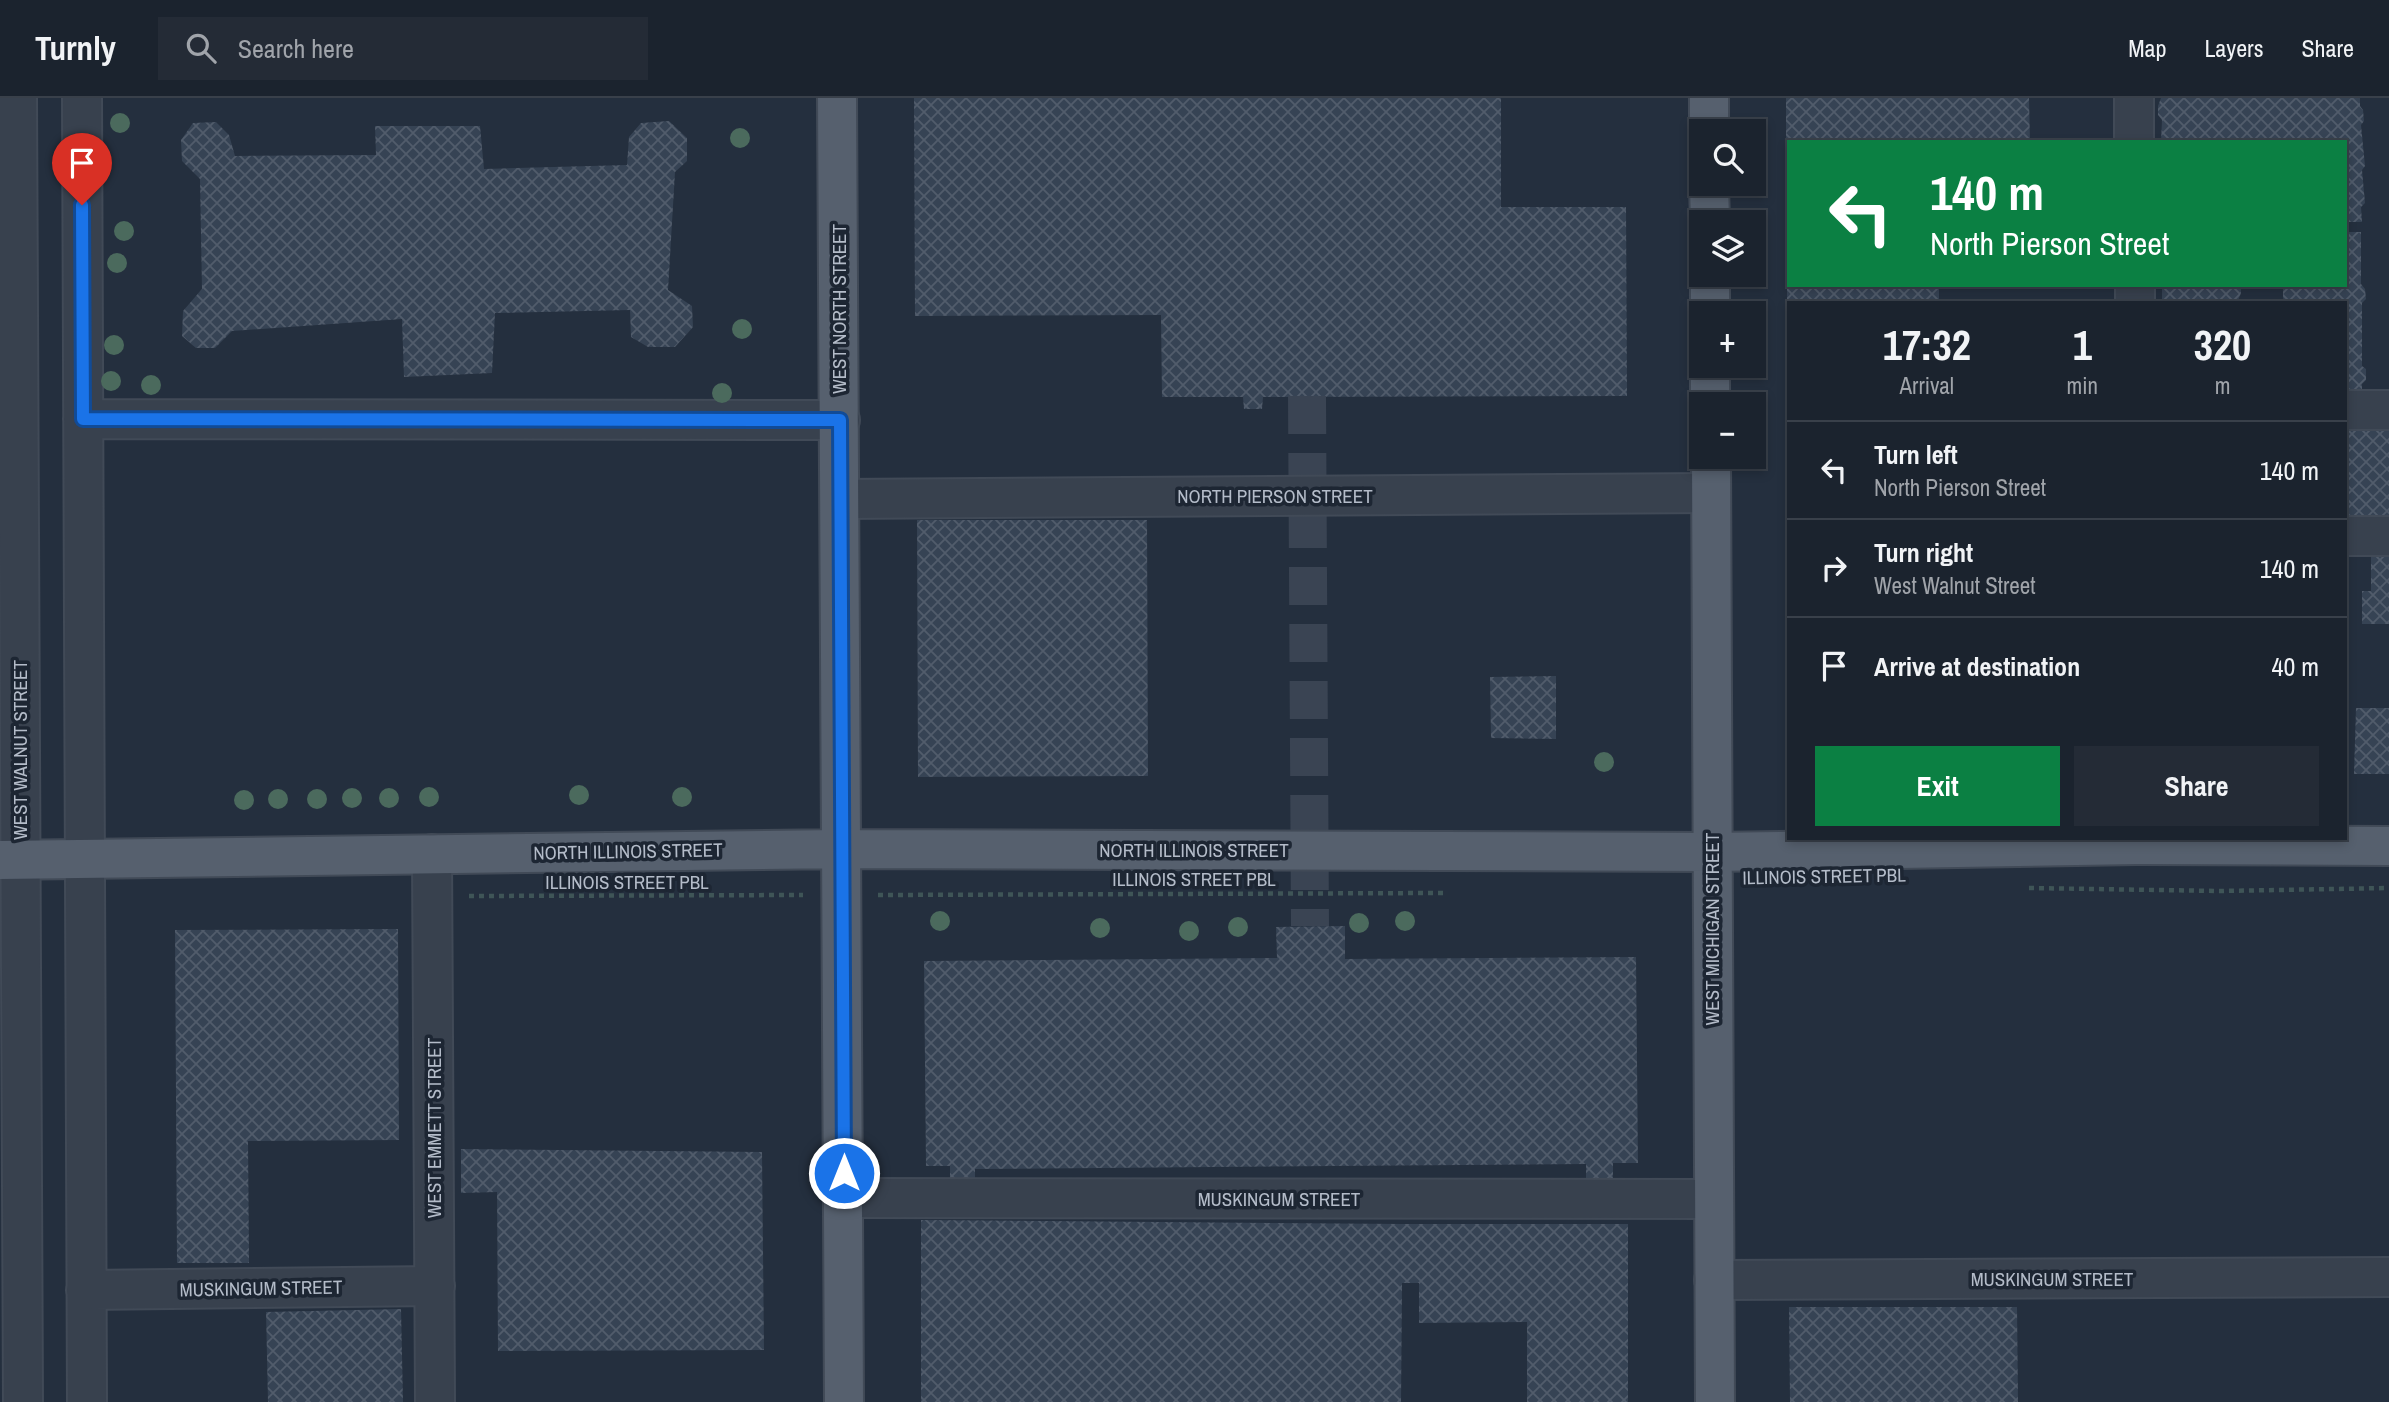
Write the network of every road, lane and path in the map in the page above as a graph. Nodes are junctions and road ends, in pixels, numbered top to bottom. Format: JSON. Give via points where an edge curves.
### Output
{"nodes":[{"id":1,"x":16,"y":98,"type":"edge"},
{"id":2,"x":82,"y":98,"type":"edge"},
{"id":3,"x":837,"y":98,"type":"edge"},
{"id":4,"x":1709,"y":98,"type":"edge"},
{"id":5,"x":2134,"y":98,"type":"edge"},
{"id":6,"x":1709,"y":119,"type":"edge"},
{"id":7,"x":2134,"y":140,"type":"edge"},
{"id":8,"x":2347,"y":410,"type":"edge"},
{"id":9,"x":2389,"y":410,"type":"edge"},
{"id":10,"x":83,"y":419,"type":"junction"},
{"id":11,"x":840,"y":420,"type":"junction"},
{"id":12,"x":9,"y":423,"type":"edge"},
{"id":13,"x":1711,"y":475,"type":"edge"},
{"id":14,"x":840,"y":499,"type":"junction"},
{"id":15,"x":2347,"y":536,"type":"edge"},
{"id":16,"x":2389,"y":536,"type":"edge"},
{"id":17,"x":2137,"y":842,"type":"edge"},
{"id":18,"x":2389,"y":846,"type":"edge"},
{"id":19,"x":842,"y":849,"type":"junction"},
{"id":20,"x":1712,"y":852,"type":"junction"},
{"id":21,"x":432,"y":854,"type":"junction"},
{"id":22,"x":85,"y":859,"type":"junction"},
{"id":23,"x":10,"y":860,"type":"edge"},
{"id":24,"x":2017,"y":888,"type":"dead end"},
{"id":25,"x":2389,"y":888,"type":"edge"},
{"id":26,"x":1446,"y":893,"type":"dead end"},
{"id":27,"x":842,"y":895,"type":"junction"},
{"id":28,"x":432,"y":896,"type":"junction"},
{"id":29,"x":844,"y":1198,"type":"junction"},
{"id":30,"x":1714,"y":1199,"type":"junction"},
{"id":31,"x":2389,"y":1277,"type":"edge"},
{"id":32,"x":1714,"y":1280,"type":"junction"},
{"id":33,"x":435,"y":1286,"type":"junction"},
{"id":34,"x":86,"y":1290,"type":"junction"},
{"id":35,"x":11,"y":1292,"type":"edge"},
{"id":36,"x":23,"y":1402,"type":"edge"},
{"id":37,"x":87,"y":1402,"type":"edge"},
{"id":38,"x":435,"y":1402,"type":"edge"},
{"id":39,"x":844,"y":1402,"type":"edge"},
{"id":40,"x":1715,"y":1402,"type":"edge"}],
"edges":[{"from":1,"to":12,"type":"street","name":"WEST WALNUT STREET"},
{"from":2,"to":10,"type":"street"},
{"from":3,"to":11,"type":"main road","name":"WEST NORTH STREET"},
{"from":4,"to":6,"type":"main road"},
{"from":5,"to":7,"type":"street"},
{"from":8,"to":9,"type":"street"},
{"from":10,"to":11,"type":"street"},
{"from":10,"to":22,"type":"street"},
{"from":11,"to":14,"type":"main road","name":"WEST NORTH STREET"},
{"from":12,"to":23,"type":"street","name":"WEST WALNUT STREET"},
{"from":13,"to":14,"type":"street","name":"NORTH PIERSON STREET"},
{"from":13,"to":20,"type":"main road","name":"WEST MICHIGAN STREET"},
{"from":14,"to":19,"type":"main road","name":"WEST NORTH STREET"},
{"from":15,"to":16,"type":"street"},
{"from":17,"to":18,"type":"main road","name":"NORTH ILLINOIS STREET"},
{"from":17,"to":20,"type":"main road","name":"NORTH ILLINOIS STREET"},
{"from":19,"to":20,"type":"main road","name":"NORTH ILLINOIS STREET"},
{"from":19,"to":21,"type":"main road","name":"NORTH ILLINOIS STREET"},
{"from":19,"to":27,"type":"main road","name":"WEST NORTH STREET"},
{"from":20,"to":30,"type":"main road","name":"WEST MICHIGAN STREET"},
{"from":21,"to":22,"type":"main road","name":"NORTH ILLINOIS STREET"},
{"from":21,"to":28,"type":"street","name":"WEST EMMETT STREET"},
{"from":22,"to":23,"type":"main road","name":"NORTH ILLINOIS STREET"},
{"from":22,"to":34,"type":"street"},
{"from":23,"to":35,"type":"street","name":"WEST WALNUT STREET"},
{"from":24,"to":25,"type":"path"},
{"from":26,"to":27,"type":"path","name":"ILLINOIS STREET PBL"},
{"from":27,"to":28,"type":"path","name":"ILLINOIS STREET PBL"},
{"from":27,"to":29,"type":"main road","name":"WEST NORTH STREET"},
{"from":28,"to":33,"type":"street","name":"WEST EMMETT STREET"},
{"from":29,"to":30,"type":"street","name":"MUSKINGUM STREET"},
{"from":29,"to":39,"type":"main road","name":"WEST NORTH STREET"},
{"from":30,"to":32,"type":"main road","name":"WEST MICHIGAN STREET"},
{"from":31,"to":32,"type":"street","name":"MUSKINGUM STREET"},
{"from":32,"to":40,"type":"main road","name":"WEST MICHIGAN STREET"},
{"from":33,"to":34,"type":"street","name":"MUSKINGUM STREET"},
{"from":33,"to":38,"type":"street","name":"WEST EMMETT STREET"},
{"from":34,"to":37,"type":"street"},
{"from":35,"to":36,"type":"street","name":"WEST WALNUT STREET"}]}
